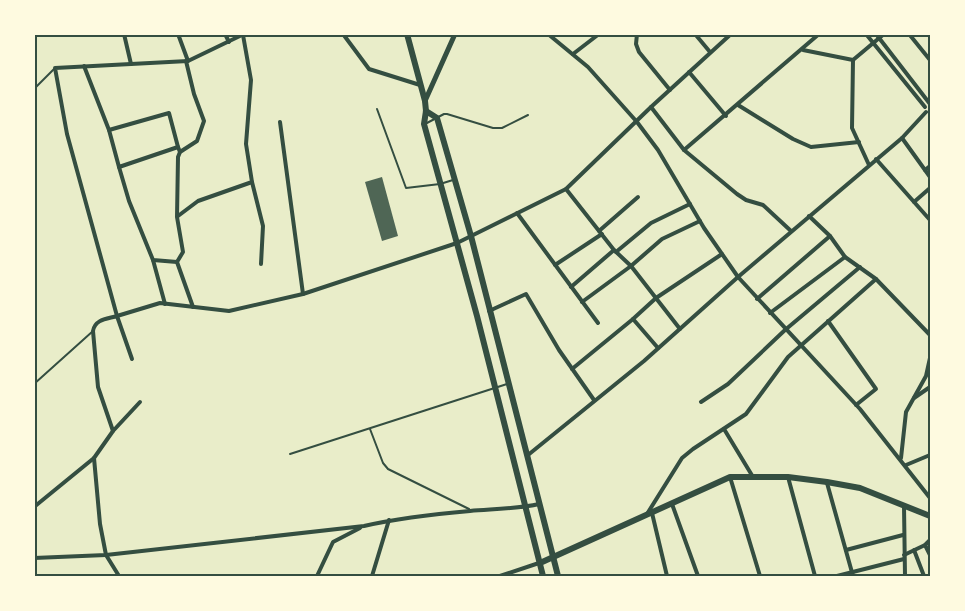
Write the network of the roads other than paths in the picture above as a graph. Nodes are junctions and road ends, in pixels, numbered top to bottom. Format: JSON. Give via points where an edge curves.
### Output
{"nodes":[{"id":1,"x":124,"y":34,"type":"edge"},
{"id":2,"x":178,"y":34,"type":"edge"},
{"id":3,"x":225,"y":34,"type":"edge"},
{"id":4,"x":343,"y":34,"type":"edge"},
{"id":5,"x":448,"y":34,"type":"edge"},
{"id":6,"x":548,"y":34,"type":"edge"},
{"id":7,"x":599,"y":34,"type":"edge"},
{"id":8,"x":637,"y":34,"type":"edge"},
{"id":9,"x":695,"y":34,"type":"edge"},
{"id":10,"x":731,"y":34,"type":"edge"},
{"id":11,"x":819,"y":34,"type":"edge"},
{"id":12,"x":866,"y":34,"type":"edge"},
{"id":13,"x":884,"y":34,"type":"edge"},
{"id":14,"x":909,"y":34,"type":"edge"},
{"id":15,"x":244,"y":35,"type":"edge"},
{"id":16,"x":409,"y":35,"type":"edge"},
{"id":17,"x":878,"y":36,"type":"edge"},
{"id":18,"x":454,"y":37,"type":"edge"},
{"id":19,"x":229,"y":42,"type":"junction"},
{"id":20,"x":873,"y":42,"type":"junction"},
{"id":21,"x":803,"y":50,"type":"junction"},
{"id":22,"x":710,"y":52,"type":"junction"},
{"id":23,"x":573,"y":54,"type":"junction"},
{"id":24,"x":853,"y":60,"type":"junction"},
{"id":25,"x":930,"y":60,"type":"edge"},
{"id":26,"x":187,"y":61,"type":"junction"},
{"id":27,"x":131,"y":64,"type":"junction"},
{"id":28,"x":84,"y":66,"type":"junction"},
{"id":29,"x":55,"y":68,"type":"junction"},
{"id":30,"x":689,"y":72,"type":"junction"},
{"id":31,"x":420,"y":85,"type":"junction"},
{"id":32,"x":34,"y":89,"type":"edge"},
{"id":33,"x":670,"y":90,"type":"junction"},
{"id":34,"x":425,"y":101,"type":"junction"},
{"id":35,"x":930,"y":104,"type":"edge"},
{"id":36,"x":738,"y":105,"type":"junction"},
{"id":37,"x":925,"y":106,"type":"junction"},
{"id":38,"x":651,"y":107,"type":"junction"},
{"id":39,"x":377,"y":109,"type":"dead end"},
{"id":40,"x":426,"y":111,"type":"junction"},
{"id":41,"x":928,"y":112,"type":"edge"},
{"id":42,"x":528,"y":115,"type":"dead end"},
{"id":43,"x":726,"y":116,"type":"junction"},
{"id":44,"x":436,"y":118,"type":"junction"},
{"id":45,"x":280,"y":122,"type":"dead end"},
{"id":46,"x":637,"y":122,"type":"junction"},
{"id":47,"x":424,"y":124,"type":"junction"},
{"id":48,"x":109,"y":130,"type":"junction"},
{"id":49,"x":902,"y":138,"type":"junction"},
{"id":50,"x":858,"y":142,"type":"junction"},
{"id":51,"x":179,"y":150,"type":"junction"},
{"id":52,"x":684,"y":150,"type":"junction"},
{"id":53,"x":876,"y":159,"type":"junction"},
{"id":54,"x":869,"y":165,"type":"junction"},
{"id":55,"x":930,"y":166,"type":"edge"},
{"id":56,"x":119,"y":167,"type":"junction"},
{"id":57,"x":925,"y":170,"type":"junction"},
{"id":58,"x":930,"y":177,"type":"edge"},
{"id":59,"x":454,"y":179,"type":"junction"},
{"id":60,"x":252,"y":183,"type":"junction"},
{"id":61,"x":440,"y":184,"type":"junction"},
{"id":62,"x":930,"y":188,"type":"edge"},
{"id":63,"x":566,"y":189,"type":"junction"},
{"id":64,"x":638,"y":197,"type":"dead end"},
{"id":65,"x":914,"y":202,"type":"junction"},
{"id":66,"x":690,"y":204,"type":"junction"},
{"id":67,"x":517,"y":213,"type":"junction"},
{"id":68,"x":809,"y":216,"type":"junction"},
{"id":69,"x":177,"y":217,"type":"junction"},
{"id":70,"x":700,"y":220,"type":"junction"},
{"id":71,"x":930,"y":220,"type":"edge"},
{"id":72,"x":791,"y":231,"type":"junction"},
{"id":73,"x":600,"y":232,"type":"junction"},
{"id":74,"x":471,"y":236,"type":"junction"},
{"id":75,"x":830,"y":236,"type":"junction"},
{"id":76,"x":457,"y":243,"type":"junction"},
{"id":77,"x":615,"y":251,"type":"junction"},
{"id":78,"x":722,"y":254,"type":"junction"},
{"id":79,"x":845,"y":256,"type":"junction"},
{"id":80,"x":153,"y":260,"type":"junction"},
{"id":81,"x":177,"y":262,"type":"junction"},
{"id":82,"x":261,"y":264,"type":"dead end"},
{"id":83,"x":555,"y":265,"type":"junction"},
{"id":84,"x":631,"y":266,"type":"junction"},
{"id":85,"x":860,"y":267,"type":"junction"},
{"id":86,"x":738,"y":277,"type":"junction"},
{"id":87,"x":876,"y":279,"type":"junction"},
{"id":88,"x":572,"y":287,"type":"junction"},
{"id":89,"x":303,"y":294,"type":"junction"},
{"id":90,"x":656,"y":298,"type":"junction"},
{"id":91,"x":757,"y":299,"type":"junction"},
{"id":92,"x":582,"y":302,"type":"junction"},
{"id":93,"x":165,"y":304,"type":"junction"},
{"id":94,"x":193,"y":307,"type":"junction"},
{"id":95,"x":489,"y":311,"type":"junction"},
{"id":96,"x":770,"y":313,"type":"junction"},
{"id":97,"x":117,"y":316,"type":"junction"},
{"id":98,"x":633,"y":319,"type":"junction"},
{"id":99,"x":828,"y":321,"type":"junction"},
{"id":100,"x":598,"y":323,"type":"dead end"},
{"id":101,"x":680,"y":329,"type":"junction"},
{"id":102,"x":785,"y":330,"type":"junction"},
{"id":103,"x":93,"y":331,"type":"junction"},
{"id":104,"x":930,"y":335,"type":"edge"},
{"id":105,"x":800,"y":347,"type":"junction"},
{"id":106,"x":658,"y":348,"type":"junction"},
{"id":107,"x":930,"y":358,"type":"edge"},
{"id":108,"x":132,"y":359,"type":"dead end"},
{"id":109,"x":572,"y":369,"type":"junction"},
{"id":110,"x":34,"y":384,"type":"edge"},
{"id":111,"x":509,"y":384,"type":"junction"},
{"id":112,"x":930,"y":387,"type":"edge"},
{"id":113,"x":495,"y":388,"type":"junction"},
{"id":114,"x":913,"y":398,"type":"junction"},
{"id":115,"x":594,"y":400,"type":"junction"},
{"id":116,"x":140,"y":402,"type":"dead end"},
{"id":117,"x":701,"y":402,"type":"dead end"},
{"id":118,"x":856,"y":405,"type":"junction"},
{"id":119,"x":369,"y":428,"type":"junction"},
{"id":120,"x":724,"y":429,"type":"junction"},
{"id":121,"x":113,"y":431,"type":"junction"},
{"id":122,"x":290,"y":454,"type":"dead end"},
{"id":123,"x":528,"y":455,"type":"junction"},
{"id":124,"x":930,"y":455,"type":"edge"},
{"id":125,"x":94,"y":458,"type":"junction"},
{"id":126,"x":900,"y":459,"type":"junction"},
{"id":127,"x":906,"y":465,"type":"junction"},
{"id":128,"x":730,"y":477,"type":"junction"},
{"id":129,"x":753,"y":477,"type":"junction"},
{"id":130,"x":788,"y":477,"type":"junction"},
{"id":131,"x":827,"y":482,"type":"junction"},
{"id":132,"x":930,"y":498,"type":"edge"},
{"id":133,"x":672,"y":503,"type":"junction"},
{"id":134,"x":539,"y":504,"type":"junction"},
{"id":135,"x":904,"y":505,"type":"junction"},
{"id":136,"x":34,"y":507,"type":"edge"},
{"id":137,"x":524,"y":507,"type":"junction"},
{"id":138,"x":471,"y":511,"type":"junction"},
{"id":139,"x":649,"y":514,"type":"junction"},
{"id":140,"x":930,"y":516,"type":"edge"},
{"id":141,"x":390,"y":520,"type":"junction"},
{"id":142,"x":364,"y":526,"type":"junction"},
{"id":143,"x":904,"y":535,"type":"junction"},
{"id":144,"x":930,"y":540,"type":"edge"},
{"id":145,"x":925,"y":545,"type":"junction"},
{"id":146,"x":846,"y":550,"type":"junction"},
{"id":147,"x":914,"y":550,"type":"junction"},
{"id":148,"x":106,"y":555,"type":"junction"},
{"id":149,"x":930,"y":555,"type":"edge"},
{"id":150,"x":904,"y":557,"type":"junction"},
{"id":151,"x":34,"y":558,"type":"edge"},
{"id":152,"x":554,"y":558,"type":"junction"},
{"id":153,"x":540,"y":563,"type":"junction"},
{"id":154,"x":853,"y":575,"type":"edge"},
{"id":155,"x":119,"y":576,"type":"edge"},
{"id":156,"x":317,"y":576,"type":"edge"},
{"id":157,"x":372,"y":576,"type":"edge"},
{"id":158,"x":500,"y":576,"type":"edge"},
{"id":159,"x":543,"y":576,"type":"edge"},
{"id":160,"x":558,"y":576,"type":"edge"},
{"id":161,"x":667,"y":576,"type":"edge"},
{"id":162,"x":698,"y":576,"type":"edge"},
{"id":163,"x":760,"y":576,"type":"edge"},
{"id":164,"x":815,"y":576,"type":"edge"},
{"id":165,"x":837,"y":576,"type":"edge"},
{"id":166,"x":905,"y":576,"type":"edge"},
{"id":167,"x":924,"y":576,"type":"edge"}],
"edges":[{"from":1,"to":27,"type":"street"},
{"from":2,"to":26,"type":"street"},
{"from":3,"to":19,"type":"street"},
{"from":4,"to":31,"type":"street","via":[[369,69]]},
{"from":5,"to":18,"type":"street"},
{"from":6,"to":23,"type":"street"},
{"from":7,"to":23,"type":"street"},
{"from":8,"to":33,"type":"street","via":[[639,52]]},
{"from":9,"to":22,"type":"street"},
{"from":10,"to":22,"type":"street"},
{"from":11,"to":21,"type":"street"},
{"from":12,"to":20,"type":"street"},
{"from":13,"to":17,"type":"street"},
{"from":14,"to":25,"type":"street"},
{"from":15,"to":19,"type":"street"},
{"from":15,"to":60,"type":"street","via":[[251,80],[246,144]]},
{"from":16,"to":31,"type":"main road"},
{"from":17,"to":20,"type":"street"},
{"from":17,"to":35,"type":"street"},
{"from":18,"to":34,"type":"street"},
{"from":19,"to":26,"type":"street"},
{"from":20,"to":24,"type":"street"},
{"from":20,"to":37,"type":"street"},
{"from":21,"to":24,"type":"street"},
{"from":21,"to":36,"type":"street"},
{"from":22,"to":30,"type":"street"},
{"from":23,"to":46,"type":"street"},
{"from":24,"to":50,"type":"street","via":[[852,128]]},
{"from":26,"to":27,"type":"street"},
{"from":26,"to":51,"type":"street","via":[[204,121],[197,141]]},
{"from":27,"to":28,"type":"street"},
{"from":28,"to":29,"type":"street"},
{"from":28,"to":48,"type":"street"},
{"from":29,"to":32,"type":"lane"},
{"from":29,"to":97,"type":"street","via":[[67,134]]},
{"from":30,"to":33,"type":"street"},
{"from":30,"to":43,"type":"street"},
{"from":31,"to":34,"type":"main road"},
{"from":33,"to":38,"type":"street"},
{"from":34,"to":40,"type":"main road"},
{"from":35,"to":37,"type":"street"},
{"from":36,"to":43,"type":"street"},
{"from":36,"to":50,"type":"street","via":[[811,147]]},
{"from":37,"to":41,"type":"street"},
{"from":38,"to":46,"type":"street"},
{"from":38,"to":52,"type":"street"},
{"from":39,"to":61,"type":"lane","via":[[406,188]]},
{"from":40,"to":44,"type":"main road"},
{"from":40,"to":47,"type":"main road"},
{"from":41,"to":49,"type":"street"},
{"from":42,"to":44,"type":"lane","via":[[502,128],[447,114]]},
{"from":43,"to":52,"type":"street"},
{"from":44,"to":47,"type":"lane"},
{"from":44,"to":59,"type":"main road"},
{"from":45,"to":89,"type":"street"},
{"from":46,"to":63,"type":"street"},
{"from":46,"to":66,"type":"street"},
{"from":47,"to":61,"type":"main road"},
{"from":48,"to":51,"type":"street","via":[[170,112]]},
{"from":48,"to":56,"type":"street"},
{"from":49,"to":53,"type":"street"},
{"from":49,"to":57,"type":"street"},
{"from":50,"to":54,"type":"street"},
{"from":51,"to":56,"type":"street"},
{"from":51,"to":69,"type":"street"},
{"from":52,"to":72,"type":"street","via":[[737,194],[763,205]]},
{"from":53,"to":54,"type":"street"},
{"from":53,"to":65,"type":"street"},
{"from":54,"to":68,"type":"street"},
{"from":55,"to":57,"type":"street"},
{"from":56,"to":80,"type":"street"},
{"from":57,"to":58,"type":"street"},
{"from":59,"to":61,"type":"lane"},
{"from":59,"to":74,"type":"main road"},
{"from":60,"to":69,"type":"street","via":[[198,201]]},
{"from":60,"to":82,"type":"street","via":[[264,226]]},
{"from":61,"to":76,"type":"main road"},
{"from":62,"to":65,"type":"street"},
{"from":63,"to":67,"type":"street"},
{"from":63,"to":73,"type":"street"},
{"from":64,"to":73,"type":"street"},
{"from":65,"to":71,"type":"street"},
{"from":66,"to":70,"type":"street"},
{"from":66,"to":77,"type":"street","via":[[651,223]]},
{"from":67,"to":74,"type":"street"},
{"from":67,"to":83,"type":"street"},
{"from":68,"to":72,"type":"street"},
{"from":68,"to":75,"type":"street"},
{"from":69,"to":81,"type":"street","via":[[183,252]]},
{"from":70,"to":78,"type":"street"},
{"from":70,"to":84,"type":"street","via":[[662,239]]},
{"from":72,"to":86,"type":"street"},
{"from":73,"to":77,"type":"street"},
{"from":73,"to":83,"type":"street"},
{"from":74,"to":76,"type":"street"},
{"from":74,"to":95,"type":"main road"},
{"from":75,"to":79,"type":"street"},
{"from":75,"to":91,"type":"street"},
{"from":76,"to":89,"type":"street"},
{"from":76,"to":113,"type":"main road"},
{"from":77,"to":84,"type":"street"},
{"from":77,"to":88,"type":"street"},
{"from":78,"to":86,"type":"street"},
{"from":78,"to":90,"type":"street"},
{"from":79,"to":85,"type":"street"},
{"from":79,"to":96,"type":"street"},
{"from":80,"to":81,"type":"street"},
{"from":80,"to":93,"type":"street"},
{"from":81,"to":94,"type":"street"},
{"from":83,"to":88,"type":"street"},
{"from":84,"to":90,"type":"street"},
{"from":84,"to":92,"type":"street"},
{"from":85,"to":87,"type":"street"},
{"from":85,"to":102,"type":"street"},
{"from":86,"to":91,"type":"street"},
{"from":86,"to":101,"type":"street"},
{"from":87,"to":99,"type":"street"},
{"from":87,"to":104,"type":"street"},
{"from":88,"to":92,"type":"street"},
{"from":89,"to":94,"type":"street","via":[[229,310]]},
{"from":90,"to":98,"type":"street"},
{"from":90,"to":101,"type":"street"},
{"from":91,"to":96,"type":"street"},
{"from":92,"to":100,"type":"street"},
{"from":93,"to":94,"type":"street"},
{"from":93,"to":97,"type":"street"},
{"from":95,"to":109,"type":"street","via":[[526,294]]},
{"from":95,"to":111,"type":"main road"},
{"from":96,"to":102,"type":"street"},
{"from":97,"to":103,"type":"street","via":[[97,322]]},
{"from":97,"to":108,"type":"street"},
{"from":98,"to":106,"type":"street"},
{"from":98,"to":109,"type":"street"},
{"from":99,"to":105,"type":"street"},
{"from":99,"to":118,"type":"street","via":[[876,389]]},
{"from":101,"to":106,"type":"street"},
{"from":102,"to":105,"type":"street"},
{"from":102,"to":117,"type":"street","via":[[728,384]]},
{"from":103,"to":110,"type":"lane"},
{"from":103,"to":121,"type":"street","via":[[99,387]]},
{"from":105,"to":118,"type":"street"},
{"from":105,"to":120,"type":"street","via":[[783,363],[750,410]]},
{"from":106,"to":115,"type":"street"},
{"from":107,"to":114,"type":"street","via":[[926,376]]},
{"from":109,"to":115,"type":"street"},
{"from":111,"to":113,"type":"lane"},
{"from":111,"to":123,"type":"main road"},
{"from":112,"to":114,"type":"street"},
{"from":113,"to":119,"type":"lane"},
{"from":113,"to":137,"type":"main road"},
{"from":114,"to":126,"type":"street","via":[[906,412]]},
{"from":115,"to":123,"type":"street"},
{"from":116,"to":121,"type":"street"},
{"from":118,"to":126,"type":"street"},
{"from":119,"to":122,"type":"lane"},
{"from":119,"to":138,"type":"lane","via":[[388,469]]},
{"from":120,"to":129,"type":"street"},
{"from":120,"to":139,"type":"street","via":[[682,458]]},
{"from":121,"to":125,"type":"street"},
{"from":123,"to":134,"type":"main road"},
{"from":124,"to":127,"type":"street"},
{"from":125,"to":136,"type":"street"},
{"from":125,"to":148,"type":"street"},
{"from":126,"to":127,"type":"street"},
{"from":127,"to":132,"type":"street"},
{"from":128,"to":129,"type":"main road"},
{"from":128,"to":133,"type":"main road"},
{"from":128,"to":163,"type":"street"},
{"from":129,"to":130,"type":"main road"},
{"from":130,"to":131,"type":"main road"},
{"from":130,"to":164,"type":"street"},
{"from":131,"to":135,"type":"main road","via":[[860,488]]},
{"from":131,"to":146,"type":"street"},
{"from":133,"to":139,"type":"main road"},
{"from":133,"to":162,"type":"street"},
{"from":134,"to":137,"type":"street"},
{"from":134,"to":152,"type":"main road"},
{"from":135,"to":140,"type":"main road"},
{"from":135,"to":143,"type":"street"},
{"from":137,"to":138,"type":"street"},
{"from":137,"to":153,"type":"main road"},
{"from":138,"to":141,"type":"street"},
{"from":139,"to":152,"type":"main road"},
{"from":139,"to":161,"type":"street"},
{"from":141,"to":142,"type":"street"},
{"from":141,"to":157,"type":"street"},
{"from":142,"to":148,"type":"street"},
{"from":142,"to":156,"type":"street","via":[[333,542]]},
{"from":143,"to":146,"type":"street"},
{"from":143,"to":150,"type":"street"},
{"from":144,"to":145,"type":"street"},
{"from":145,"to":147,"type":"street"},
{"from":145,"to":149,"type":"street"},
{"from":146,"to":154,"type":"street"},
{"from":147,"to":150,"type":"street"},
{"from":147,"to":167,"type":"street"},
{"from":148,"to":151,"type":"street"},
{"from":148,"to":155,"type":"street"},
{"from":150,"to":154,"type":"street"},
{"from":150,"to":166,"type":"street"},
{"from":152,"to":153,"type":"main road"},
{"from":152,"to":160,"type":"main road"},
{"from":153,"to":158,"type":"street"},
{"from":153,"to":159,"type":"main road"},
{"from":154,"to":165,"type":"street"}]}
